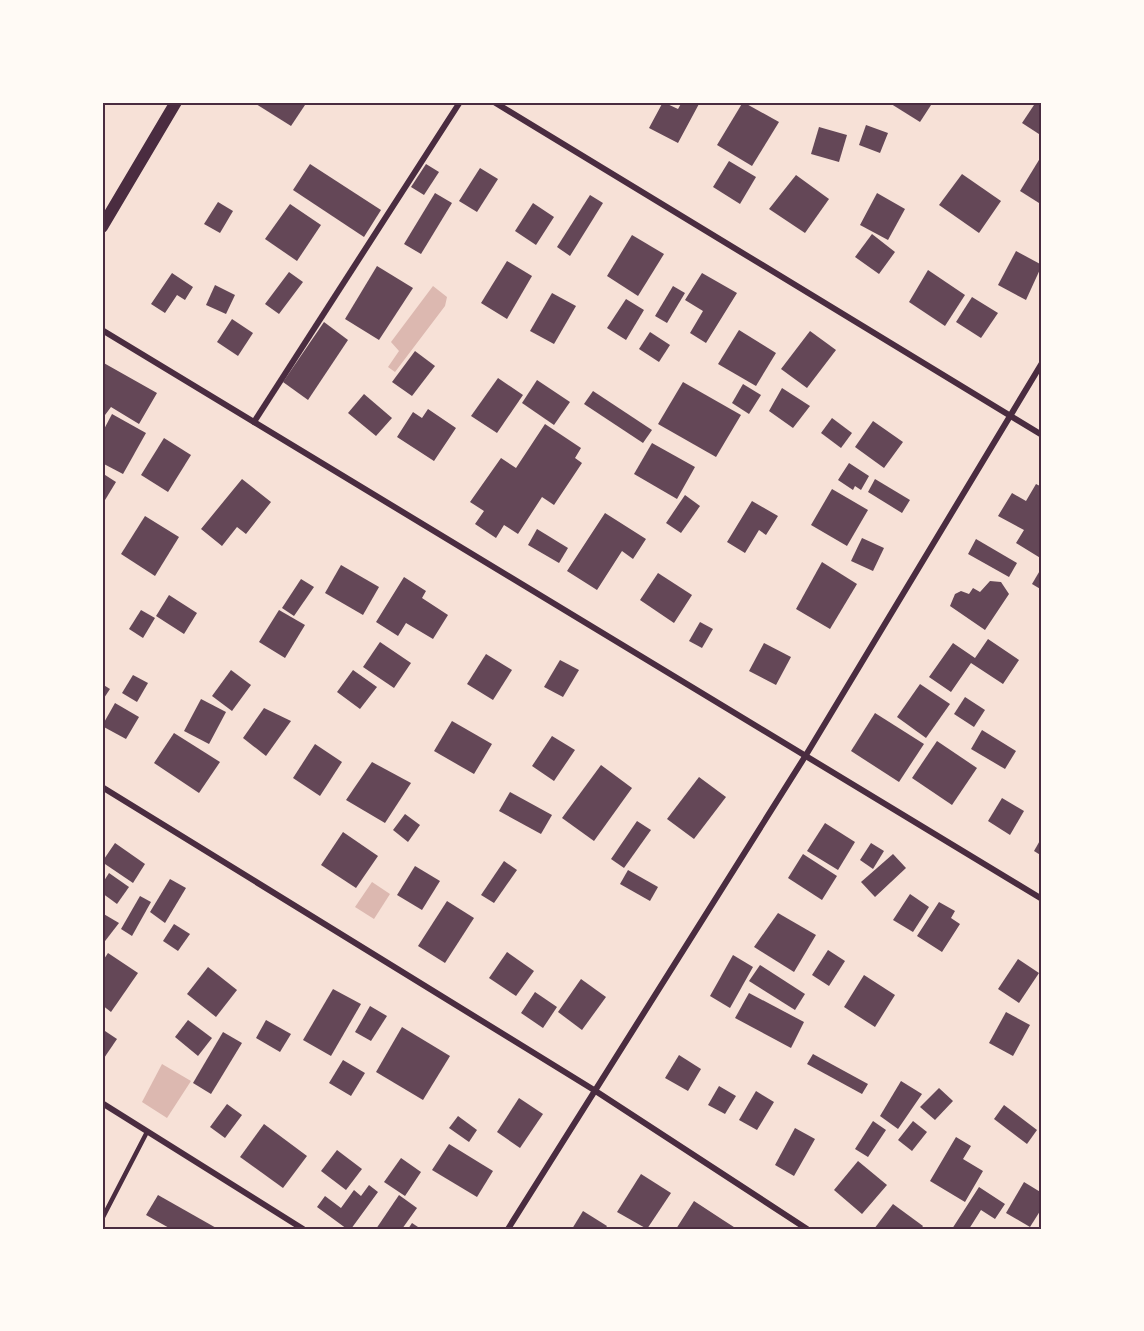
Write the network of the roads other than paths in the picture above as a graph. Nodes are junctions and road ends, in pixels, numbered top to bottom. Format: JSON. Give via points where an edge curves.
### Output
{"nodes":[{"id":1,"x":176,"y":102,"type":"edge"},
{"id":2,"x":460,"y":102,"type":"edge"},
{"id":3,"x":494,"y":102,"type":"edge"},
{"id":4,"x":102,"y":227,"type":"edge"},
{"id":5,"x":102,"y":330,"type":"edge"},
{"id":6,"x":1042,"y":363,"type":"edge"},
{"id":7,"x":1010,"y":414,"type":"junction"},
{"id":8,"x":254,"y":422,"type":"junction"},
{"id":9,"x":1042,"y":435,"type":"edge"},
{"id":10,"x":806,"y":755,"type":"junction"},
{"id":11,"x":102,"y":788,"type":"edge"},
{"id":12,"x":1042,"y":899,"type":"edge"},
{"id":13,"x":594,"y":1090,"type":"junction"},
{"id":14,"x":102,"y":1102,"type":"edge"},
{"id":15,"x":147,"y":1132,"type":"junction"},
{"id":16,"x":102,"y":1219,"type":"edge"},
{"id":17,"x":303,"y":1229,"type":"edge"},
{"id":18,"x":508,"y":1229,"type":"edge"},
{"id":19,"x":807,"y":1229,"type":"edge"}],
"edges":[{"from":1,"to":4,"type":"main road"},
{"from":2,"to":8,"type":"street"},
{"from":3,"to":7,"type":"street"},
{"from":5,"to":8,"type":"street"},
{"from":6,"to":7,"type":"street"},
{"from":7,"to":9,"type":"street"},
{"from":7,"to":10,"type":"street"},
{"from":8,"to":10,"type":"street"},
{"from":10,"to":12,"type":"street"},
{"from":10,"to":13,"type":"street"},
{"from":11,"to":13,"type":"street"},
{"from":13,"to":18,"type":"street"},
{"from":13,"to":19,"type":"street"},
{"from":14,"to":15,"type":"street"},
{"from":15,"to":16,"type":"lane"},
{"from":15,"to":17,"type":"street"}]}
